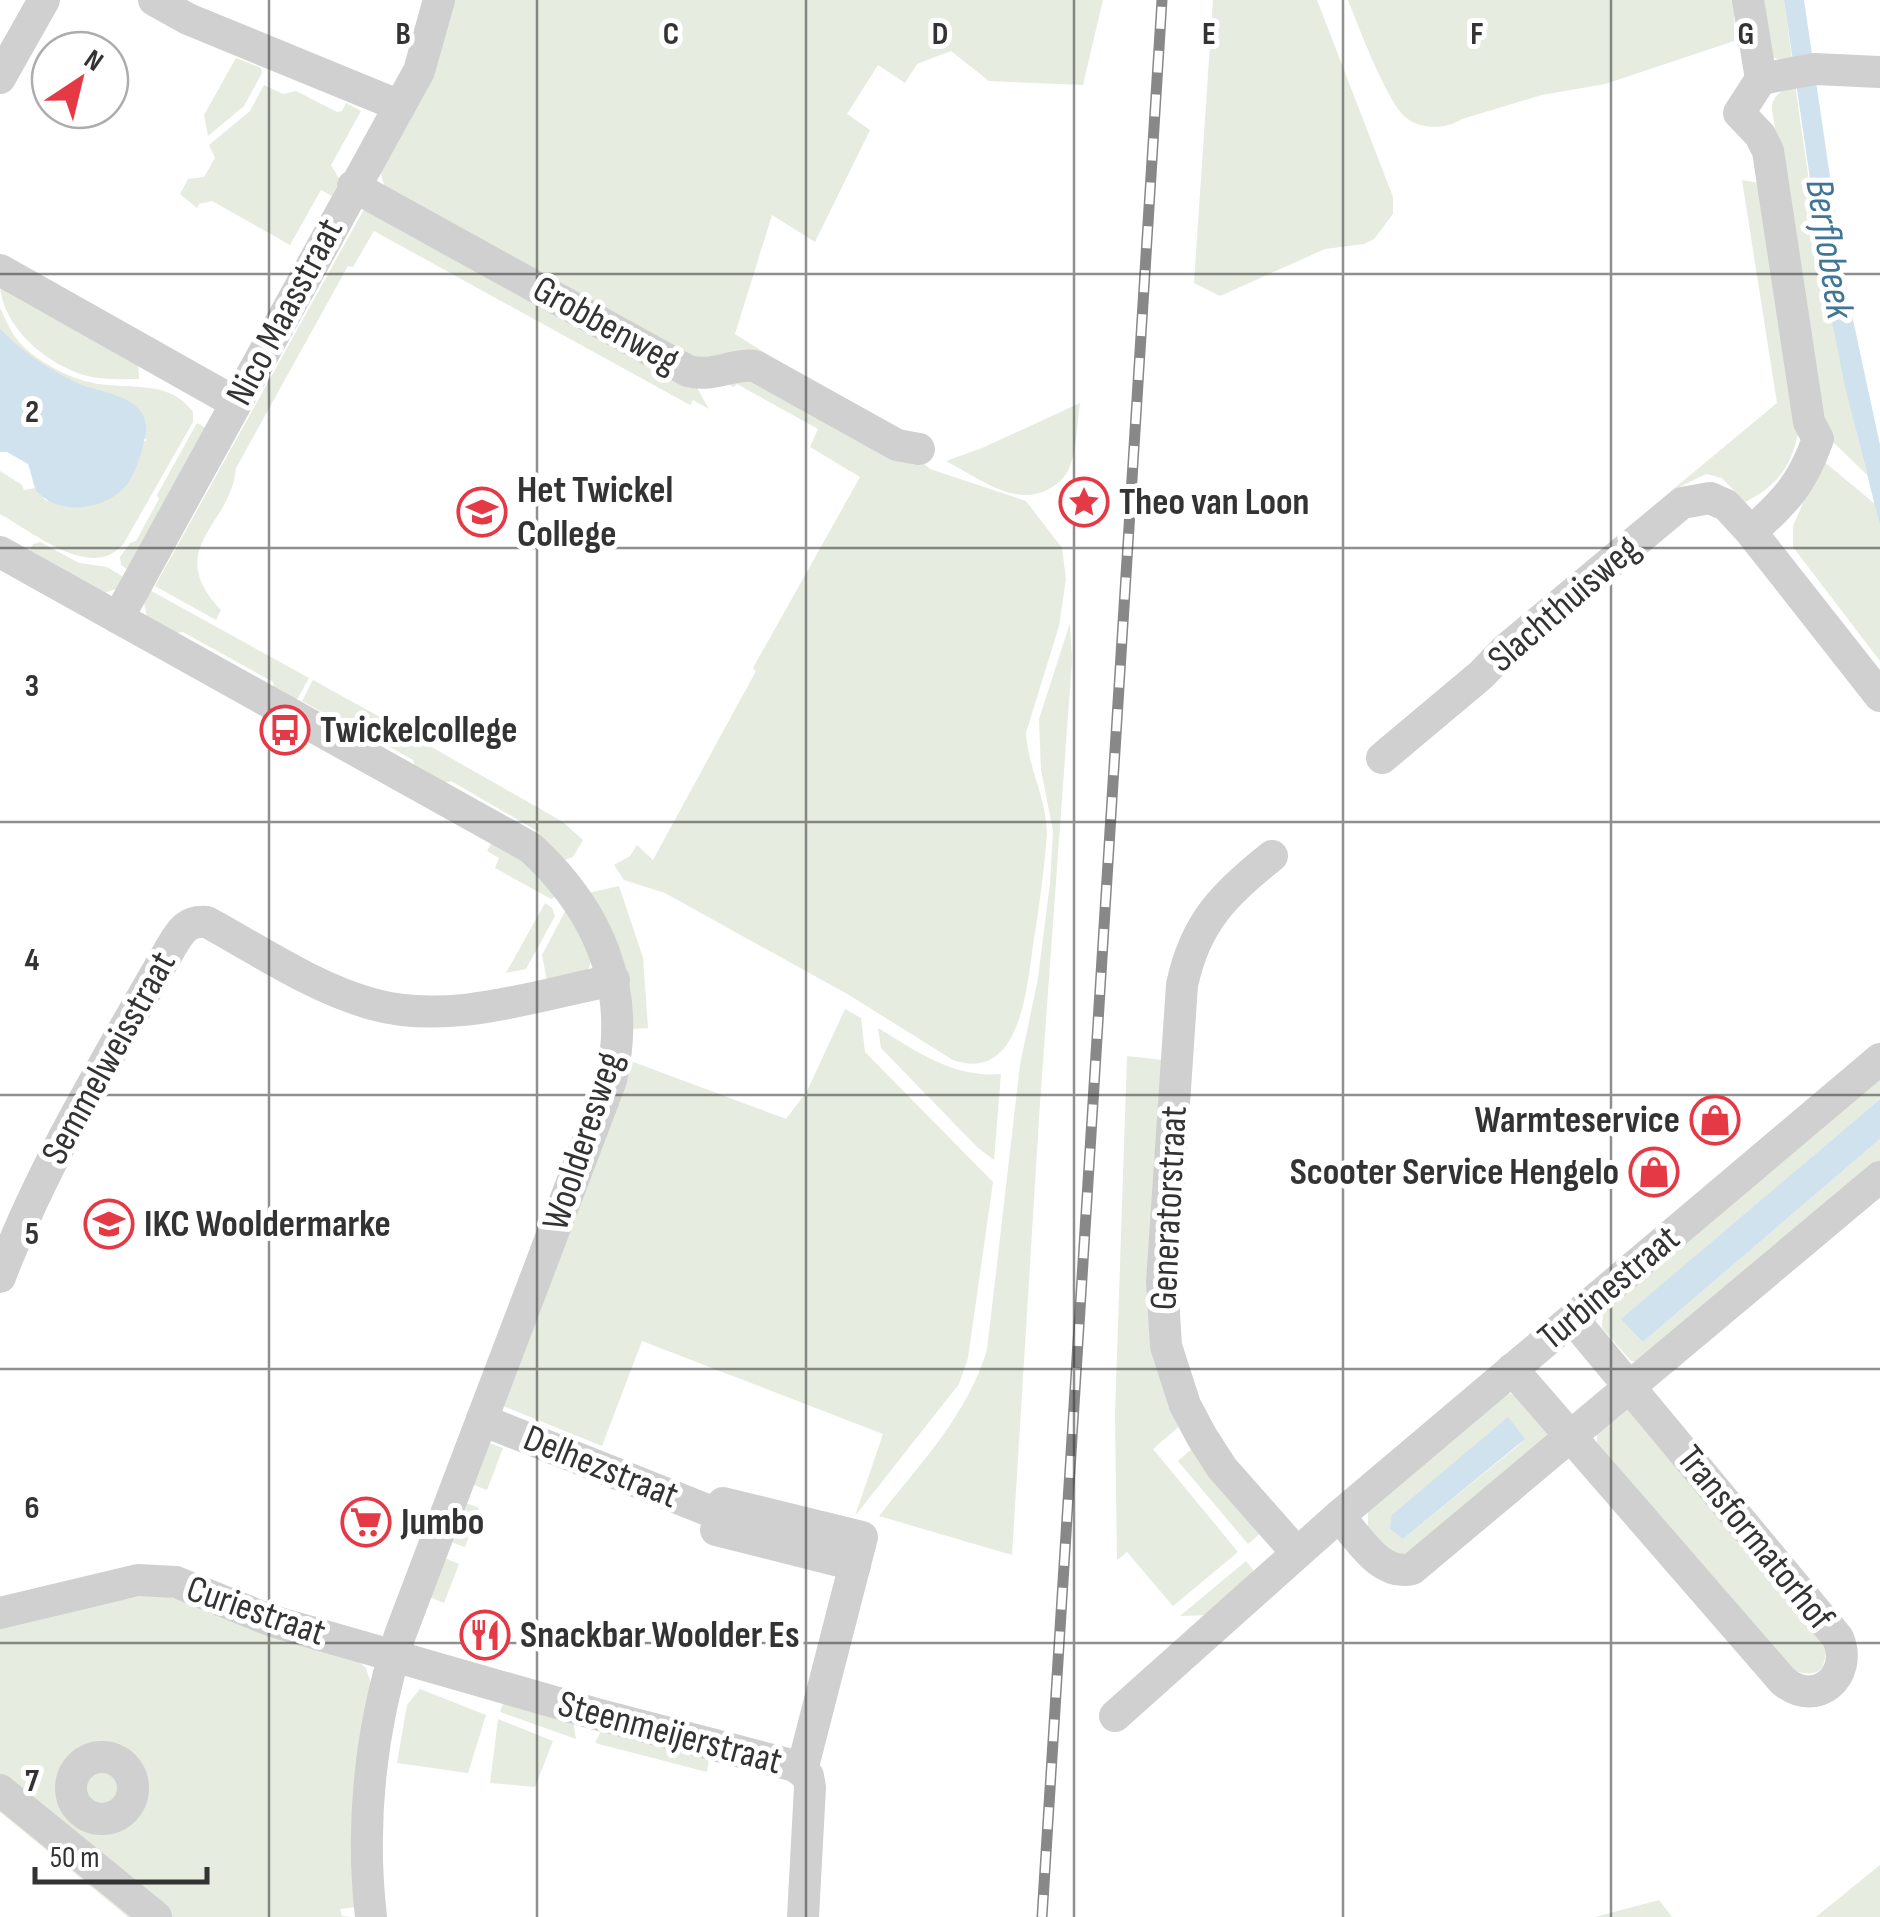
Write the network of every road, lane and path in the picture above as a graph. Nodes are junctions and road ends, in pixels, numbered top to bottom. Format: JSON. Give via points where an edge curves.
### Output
{"nodes":[{"id":1,"x":44,"y":0,"type":"edge"},
{"id":2,"x":154,"y":0,"type":"edge"},
{"id":3,"x":439,"y":0,"type":"edge"},
{"id":4,"x":1748,"y":0,"type":"edge"},
{"id":5,"x":1880,"y":72,"type":"edge"},
{"id":6,"x":1788,"y":74,"type":"junction"},
{"id":7,"x":0,"y":78,"type":"edge"},
{"id":8,"x":400,"y":106,"type":"junction"},
{"id":9,"x":354,"y":186,"type":"junction"},
{"id":10,"x":0,"y":270,"type":"edge"},
{"id":11,"x":236,"y":403,"type":"junction"},
{"id":12,"x":919,"y":449,"type":"dead end"},
{"id":13,"x":1751,"y":532,"type":"junction"},
{"id":14,"x":0,"y":552,"type":"edge"},
{"id":15,"x":118,"y":618,"type":"junction"},
{"id":16,"x":1880,"y":696,"type":"edge"},
{"id":17,"x":1382,"y":758,"type":"dead end"},
{"id":18,"x":1272,"y":856,"type":"dead end"},
{"id":19,"x":614,"y":980,"type":"junction"},
{"id":20,"x":1880,"y":1059,"type":"edge"},
{"id":21,"x":1880,"y":1176,"type":"edge"},
{"id":22,"x":0,"y":1277,"type":"edge"},
{"id":23,"x":1573,"y":1318,"type":"junction"},
{"id":24,"x":1512,"y":1369,"type":"junction"},
{"id":25,"x":1630,"y":1387,"type":"junction"},
{"id":26,"x":482,"y":1420,"type":"junction"},
{"id":27,"x":1571,"y":1436,"type":"junction"},
{"id":28,"x":1339,"y":1516,"type":"junction"},
{"id":29,"x":1297,"y":1553,"type":"junction"},
{"id":30,"x":0,"y":1612,"type":"edge"},
{"id":31,"x":394,"y":1654,"type":"junction"},
{"id":32,"x":1115,"y":1716,"type":"dead end"},
{"id":33,"x":802,"y":1770,"type":"junction"},
{"id":34,"x":0,"y":1790,"type":"edge"},
{"id":35,"x":82,"y":1812,"type":"dead end"},
{"id":36,"x":60,"y":1839,"type":"junction"},
{"id":37,"x":156,"y":1917,"type":"edge"},
{"id":38,"x":370,"y":1917,"type":"edge"},
{"id":39,"x":803,"y":1917,"type":"edge"}],
"edges":[{"from":1,"to":7,"type":"street"},
{"from":2,"to":8,"type":"street"},
{"from":3,"to":8,"type":"street","name":"Nico Maasstraat","via":[[419,71]]},
{"from":4,"to":6,"type":"street"},
{"from":5,"to":6,"type":"street"},
{"from":6,"to":13,"type":"street","via":[[1739,113],[1768,152],[1809,422],[1818,439],[1794,492]]},
{"from":8,"to":9,"type":"street","name":"Nico Maasstraat"},
{"from":9,"to":11,"type":"street","name":"Nico Maasstraat"},
{"from":9,"to":12,"type":"street","name":"Grobbenweg","via":[[688,371],[755,366],[897,445]]},
{"from":10,"to":11,"type":"street"},
{"from":11,"to":15,"type":"street","name":"Nico Maasstraat"},
{"from":13,"to":16,"type":"street","name":"Slachthuisweg"},
{"from":13,"to":17,"type":"street","name":"Slachthuisweg","via":[[1710,498],[1682,503]]},
{"from":14,"to":15,"type":"street","name":"Woolderesweg"},
{"from":15,"to":19,"type":"street","name":"Woolderesweg","via":[[531,848],[576,897]]},
{"from":18,"to":29,"type":"street","name":"Generatorstraat","via":[[1211,912],[1188,959],[1162,1314],[1174,1372],[1202,1438]]},
{"from":19,"to":22,"type":"street","name":"Semmelweisstraat","via":[[470,1008],[379,1006],[330,989],[207,922],[187,925],[50,1164]]},
{"from":19,"to":26,"type":"street","name":"Woolderesweg","via":[[611,1080]]},
{"from":20,"to":23,"type":"street","name":"Turbinestraat"},
{"from":21,"to":25,"type":"street"},
{"from":23,"to":24,"type":"street","name":"Turbinestraat"},
{"from":23,"to":25,"type":"street","name":"Transformatorhof"},
{"from":24,"to":27,"type":"street","name":"Transformatorhof"},
{"from":24,"to":28,"type":"street","name":"Turbinestraat"},
{"from":25,"to":27,"type":"street"},
{"from":25,"to":27,"type":"street","name":"Transformatorhof","via":[[1838,1638],[1840,1670],[1824,1687],[1805,1693],[1783,1681]]},
{"from":26,"to":31,"type":"street","name":"Woolderesweg"},
{"from":26,"to":33,"type":"street","name":"Delhezstraat","via":[[720,1514],[723,1503],[862,1537]]},
{"from":27,"to":28,"type":"street","via":[[1412,1568],[1382,1564]]},
{"from":28,"to":29,"type":"street","name":"Turbinestraat"},
{"from":29,"to":32,"type":"street","name":"Turbinestraat"},
{"from":30,"to":31,"type":"street","name":"Curiestraat","via":[[157,1580]]},
{"from":31,"to":33,"type":"street","name":"Steenmeijerstraat"},
{"from":31,"to":38,"type":"street","name":"Woolderesweg","via":[[372,1745]]},
{"from":33,"to":39,"type":"street","name":"Steenmeijerstraat","via":[[810,1787]]},
{"from":34,"to":36,"type":"street"},
{"from":35,"to":36,"type":"street"},
{"from":36,"to":37,"type":"street"}]}
